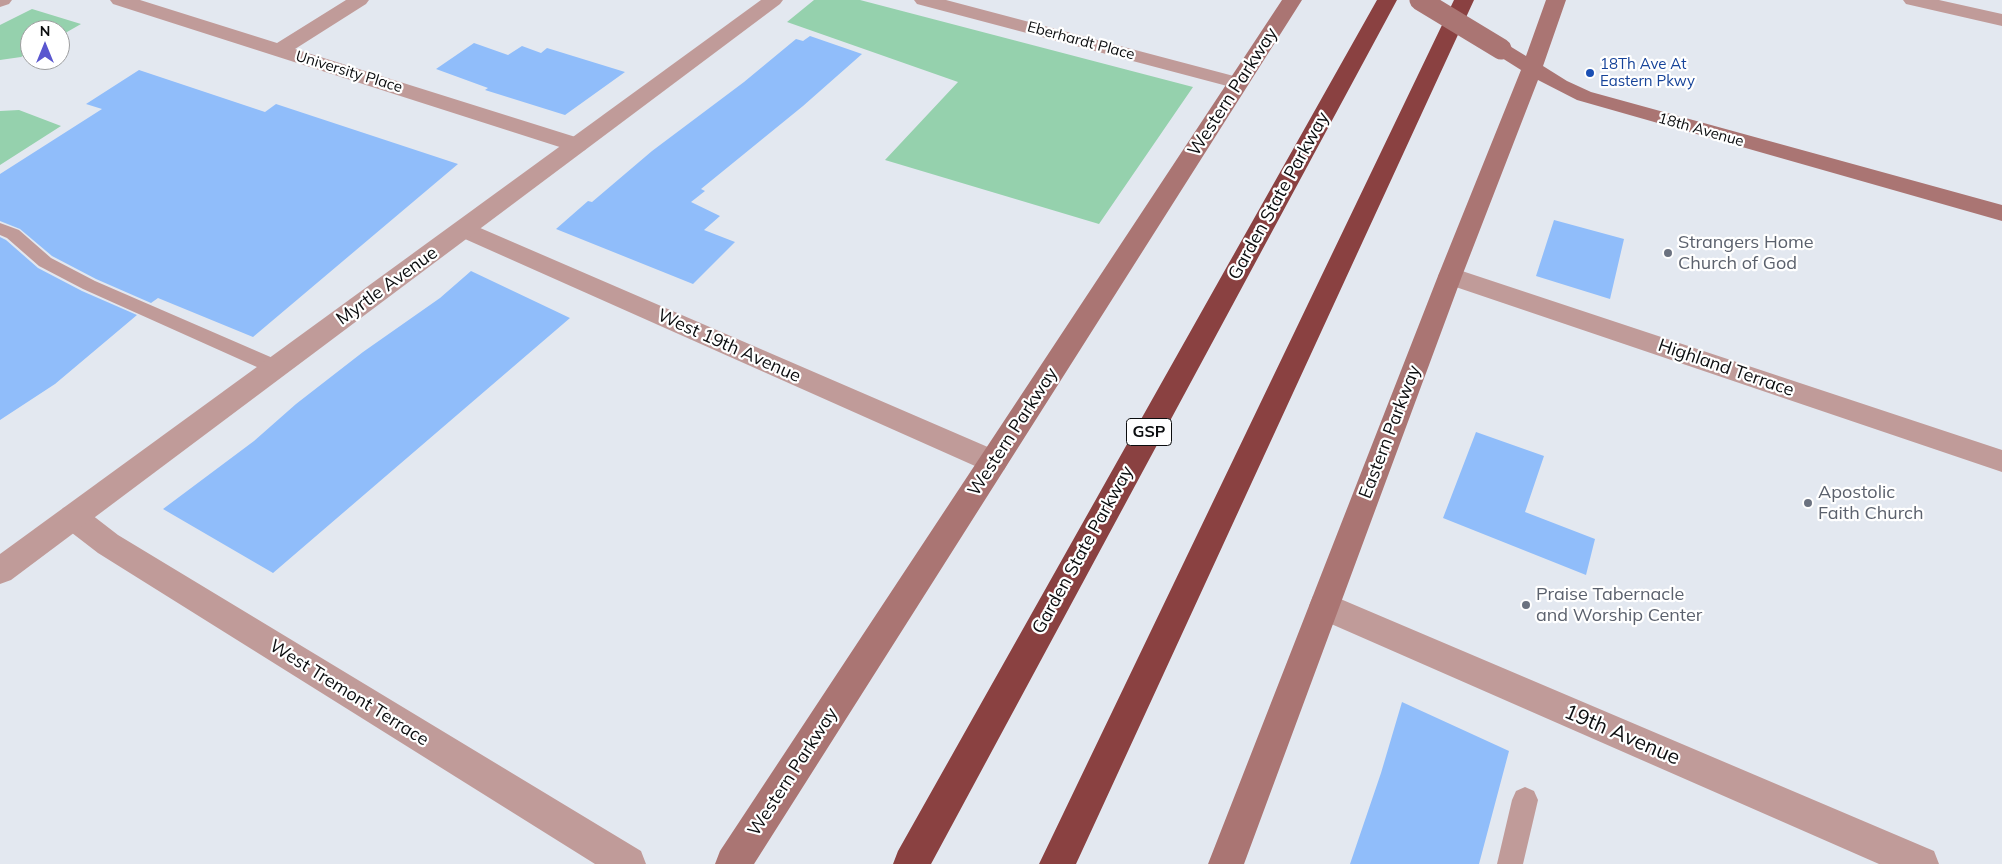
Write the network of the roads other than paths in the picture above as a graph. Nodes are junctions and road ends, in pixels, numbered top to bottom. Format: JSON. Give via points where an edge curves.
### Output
{"nodes":[{"id":1,"x":120,"y":0,"type":"edge"},
{"id":2,"x":359,"y":0,"type":"edge"},
{"id":3,"x":773,"y":0,"type":"edge"},
{"id":4,"x":924,"y":0,"type":"edge"},
{"id":5,"x":1292,"y":0,"type":"edge"},
{"id":6,"x":1387,"y":0,"type":"edge"},
{"id":7,"x":1420,"y":0,"type":"edge"},
{"id":8,"x":1464,"y":0,"type":"edge"},
{"id":9,"x":1556,"y":0,"type":"edge"},
{"id":10,"x":1913,"y":0,"type":"edge"},
{"id":11,"x":2002,"y":20,"type":"edge"},
{"id":12,"x":280,"y":50,"type":"junction"},
{"id":13,"x":1532,"y":68,"type":"junction"},
{"id":14,"x":1238,"y":83,"type":"junction"},
{"id":15,"x":577,"y":145,"type":"junction"},
{"id":16,"x":2002,"y":214,"type":"edge"},
{"id":17,"x":464,"y":228,"type":"junction"},
{"id":18,"x":0,"y":229,"type":"edge"},
{"id":19,"x":1450,"y":276,"type":"junction"},
{"id":20,"x":276,"y":367,"type":"junction"},
{"id":21,"x":2002,"y":461,"type":"edge"},
{"id":22,"x":994,"y":462,"type":"junction"},
{"id":23,"x":73,"y":517,"type":"junction"},
{"id":24,"x":0,"y":571,"type":"edge"},
{"id":25,"x":1324,"y":606,"type":"junction"},
{"id":26,"x":1525,"y":800,"type":"dead end"},
{"id":27,"x":628,"y":864,"type":"edge"},
{"id":28,"x":733,"y":864,"type":"edge"},
{"id":29,"x":911,"y":864,"type":"edge"},
{"id":30,"x":1058,"y":864,"type":"edge"},
{"id":31,"x":1226,"y":864,"type":"edge"},
{"id":32,"x":1510,"y":864,"type":"edge"},
{"id":33,"x":1921,"y":864,"type":"edge"}],
"edges":[{"from":1,"to":12,"type":"street","name":"University Place"},
{"from":2,"to":12,"type":"street"},
{"from":3,"to":15,"type":"street","name":"Myrtle Avenue"},
{"from":4,"to":14,"type":"street","name":"Eberhardt Place"},
{"from":5,"to":14,"type":"main road","name":"Western Parkway"},
{"from":6,"to":29,"type":"highway","name":"Garden State Parkway","number":"GSP"},
{"from":7,"to":13,"type":"main road","name":"18th Avenue","bridge":true},
{"from":8,"to":30,"type":"highway"},
{"from":9,"to":13,"type":"main road","name":"Eastern Parkway"},
{"from":10,"to":11,"type":"street"},
{"from":12,"to":15,"type":"street","name":"University Place"},
{"from":13,"to":16,"type":"main road","name":"18th Avenue","via":[[1572,91],[1596,100]]},
{"from":13,"to":19,"type":"main road","name":"Eastern Parkway"},
{"from":14,"to":22,"type":"main road","name":"Western Parkway"},
{"from":15,"to":17,"type":"street","name":"Myrtle Avenue"},
{"from":17,"to":20,"type":"street","name":"Myrtle Avenue"},
{"from":17,"to":22,"type":"street","name":"West 19th Avenue"},
{"from":18,"to":20,"type":"lane","via":[[14,234],[45,262],[89,286]]},
{"from":19,"to":21,"type":"street","name":"Highland Terrace"},
{"from":19,"to":25,"type":"main road","name":"Eastern Parkway"},
{"from":20,"to":23,"type":"street","name":"Myrtle Avenue"},
{"from":22,"to":28,"type":"main road","name":"Western Parkway"},
{"from":23,"to":24,"type":"street","name":"Myrtle Avenue"},
{"from":23,"to":27,"type":"street","name":"West Tremont Terrace","via":[[108,544]]},
{"from":25,"to":31,"type":"main road","name":"Eastern Parkway"},
{"from":25,"to":33,"type":"street","name":"19th Avenue"},
{"from":26,"to":32,"type":"lane"}]}
